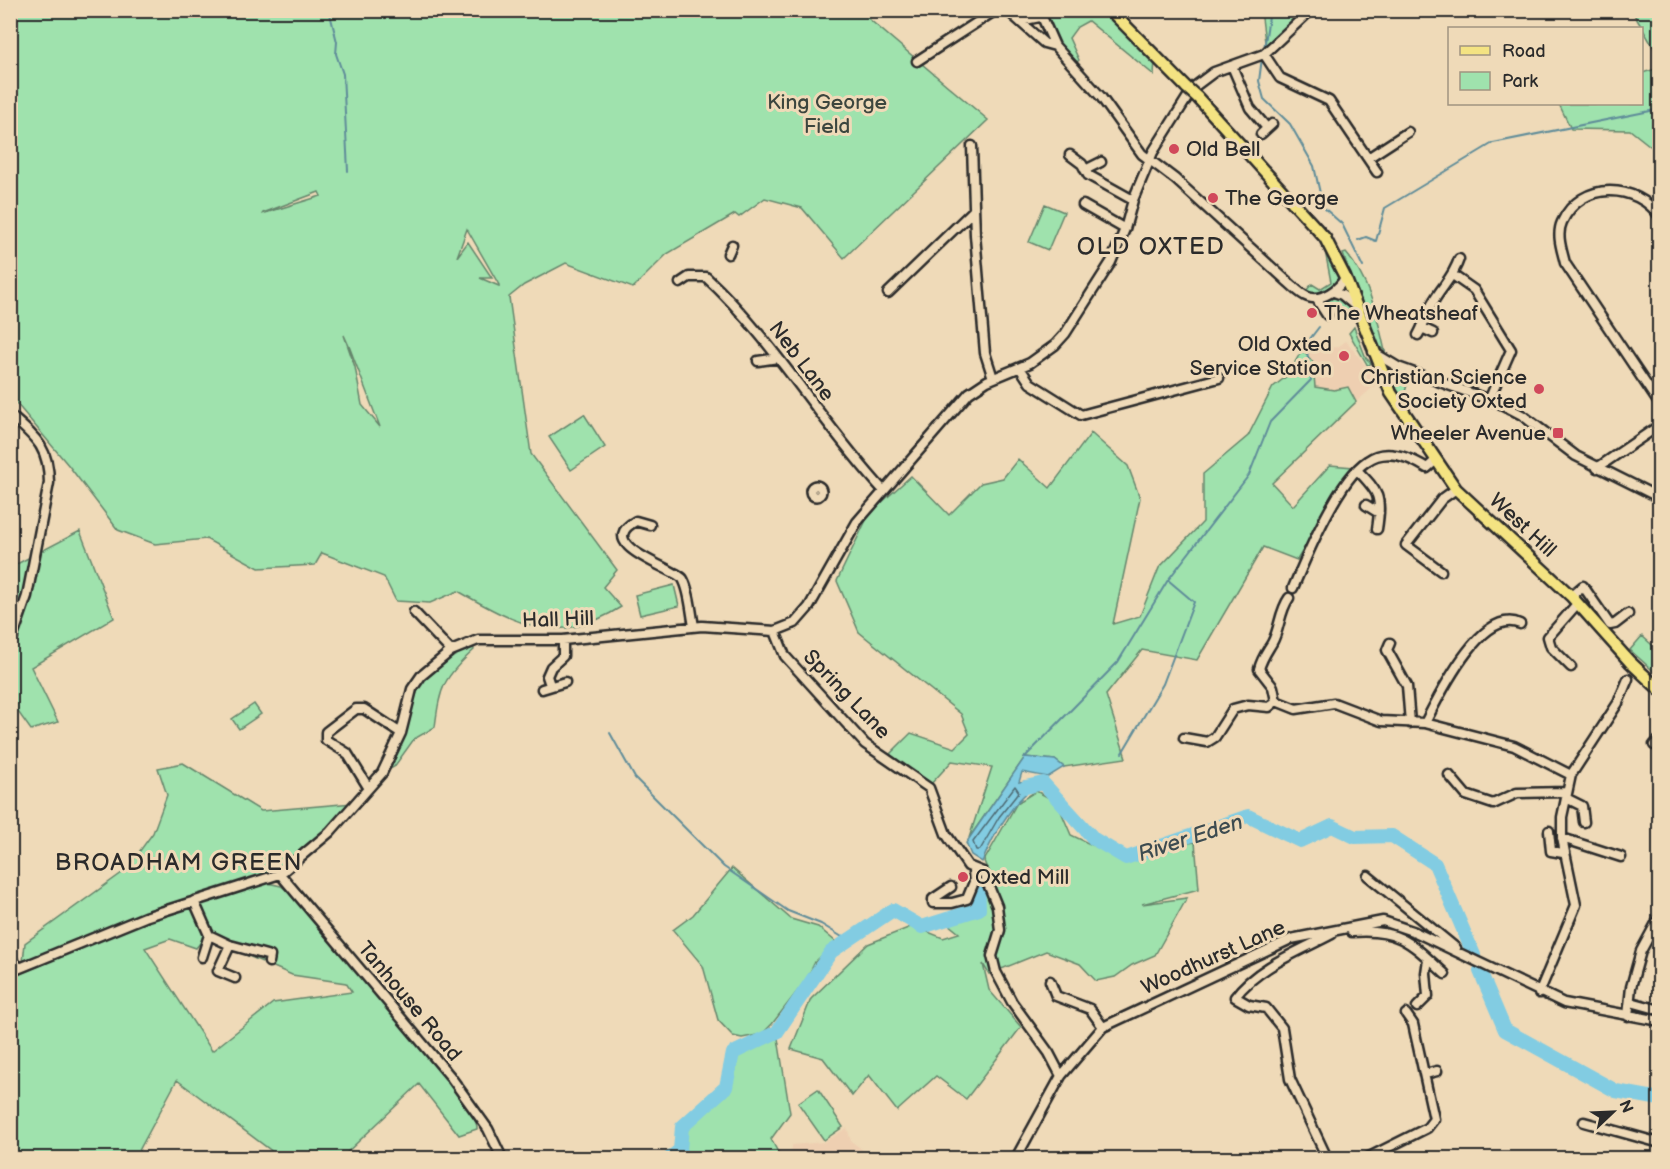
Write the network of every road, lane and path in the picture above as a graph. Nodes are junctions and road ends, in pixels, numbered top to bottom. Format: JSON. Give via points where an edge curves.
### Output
{"nodes":[{"id":1,"x":996,"y":10,"type":"edge"},
{"id":2,"x":1007,"y":10,"type":"edge"},
{"id":3,"x":1110,"y":10,"type":"edge"},
{"id":4,"x":1311,"y":10,"type":"edge"},
{"id":5,"x":1040,"y":14,"type":"edge"},
{"id":6,"x":1020,"y":21,"type":"junction"},
{"id":7,"x":1055,"y":46,"type":"junction"},
{"id":8,"x":1261,"y":55,"type":"junction"},
{"id":9,"x":917,"y":61,"type":"dead end"},
{"id":10,"x":1232,"y":66,"type":"junction"},
{"id":11,"x":1267,"y":129,"type":"dead end"},
{"id":12,"x":1408,"y":132,"type":"dead end"},
{"id":13,"x":972,"y":146,"type":"dead end"},
{"id":14,"x":1070,"y":155,"type":"dead end"},
{"id":15,"x":1368,"y":158,"type":"junction"},
{"id":16,"x":1150,"y":161,"type":"junction"},
{"id":17,"x":1101,"y":162,"type":"dead end"},
{"id":18,"x":1085,"y":170,"type":"junction"},
{"id":19,"x":1377,"y":172,"type":"dead end"},
{"id":20,"x":1133,"y":200,"type":"junction"},
{"id":21,"x":1083,"y":205,"type":"dead end"},
{"id":22,"x":974,"y":210,"type":"junction"},
{"id":23,"x":1659,"y":217,"type":"edge"},
{"id":24,"x":956,"y":228,"type":"junction"},
{"id":25,"x":1125,"y":229,"type":"junction"},
{"id":26,"x":975,"y":235,"type":"junction"},
{"id":27,"x":732,"y":245,"type":"dead end"},
{"id":28,"x":728,"y":254,"type":"dead end"},
{"id":29,"x":1459,"y":259,"type":"dead end"},
{"id":30,"x":1454,"y":276,"type":"junction"},
{"id":31,"x":1345,"y":277,"type":"junction"},
{"id":32,"x":680,"y":283,"type":"dead end"},
{"id":33,"x":1334,"y":292,"type":"junction"},
{"id":34,"x":888,"y":293,"type":"dead end"},
{"id":35,"x":1316,"y":298,"type":"junction"},
{"id":36,"x":1358,"y":309,"type":"junction"},
{"id":37,"x":1327,"y":315,"type":"dead end"},
{"id":38,"x":1433,"y":333,"type":"dead end"},
{"id":39,"x":1372,"y":351,"type":"junction"},
{"id":40,"x":778,"y":358,"type":"junction"},
{"id":41,"x":758,"y":361,"type":"dead end"},
{"id":42,"x":1397,"y":366,"type":"junction"},
{"id":43,"x":1020,"y":368,"type":"junction"},
{"id":44,"x":1381,"y":373,"type":"junction"},
{"id":45,"x":993,"y":378,"type":"junction"},
{"id":46,"x":1219,"y":378,"type":"dead end"},
{"id":47,"x":1489,"y":400,"type":"junction"},
{"id":48,"x":1659,"y":405,"type":"edge"},
{"id":49,"x":10,"y":415,"type":"edge"},
{"id":50,"x":1659,"y":425,"type":"edge"},
{"id":51,"x":1435,"y":461,"type":"junction"},
{"id":52,"x":1597,"y":468,"type":"junction"},
{"id":53,"x":1357,"y":470,"type":"junction"},
{"id":54,"x":1456,"y":489,"type":"junction"},
{"id":55,"x":884,"y":491,"type":"junction"},
{"id":56,"x":1659,"y":498,"type":"edge"},
{"id":57,"x":1366,"y":505,"type":"dead end"},
{"id":58,"x":1380,"y":513,"type":"junction"},
{"id":59,"x":650,"y":525,"type":"dead end"},
{"id":60,"x":1377,"y":529,"type":"dead end"},
{"id":61,"x":1432,"y":551,"type":"dead end"},
{"id":62,"x":1425,"y":560,"type":"junction"},
{"id":63,"x":1441,"y":571,"type":"dead end"},
{"id":64,"x":1293,"y":588,"type":"dead end"},
{"id":65,"x":1289,"y":598,"type":"dead end"},
{"id":66,"x":1574,"y":600,"type":"junction"},
{"id":67,"x":414,"y":612,"type":"dead end"},
{"id":68,"x":1628,"y":614,"type":"dead end"},
{"id":69,"x":1520,"y":624,"type":"dead end"},
{"id":70,"x":694,"y":626,"type":"junction"},
{"id":71,"x":775,"y":631,"type":"junction"},
{"id":72,"x":563,"y":640,"type":"junction"},
{"id":73,"x":10,"y":645,"type":"edge"},
{"id":74,"x":1385,"y":648,"type":"dead end"},
{"id":75,"x":451,"y":651,"type":"junction"},
{"id":76,"x":1571,"y":667,"type":"dead end"},
{"id":77,"x":1628,"y":679,"type":"dead end"},
{"id":78,"x":565,"y":682,"type":"dead end"},
{"id":79,"x":1659,"y":690,"type":"edge"},
{"id":80,"x":1276,"y":701,"type":"junction"},
{"id":81,"x":1410,"y":723,"type":"junction"},
{"id":82,"x":1425,"y":723,"type":"junction"},
{"id":83,"x":401,"y":733,"type":"junction"},
{"id":84,"x":1184,"y":738,"type":"dead end"},
{"id":85,"x":1449,"y":775,"type":"dead end"},
{"id":86,"x":1571,"y":776,"type":"junction"},
{"id":87,"x":368,"y":787,"type":"junction"},
{"id":88,"x":1567,"y":795,"type":"junction"},
{"id":89,"x":1584,"y":822,"type":"dead end"},
{"id":90,"x":1549,"y":831,"type":"dead end"},
{"id":91,"x":1562,"y":838,"type":"junction"},
{"id":92,"x":1563,"y":853,"type":"junction"},
{"id":93,"x":1621,"y":857,"type":"dead end"},
{"id":94,"x":973,"y":870,"type":"junction"},
{"id":95,"x":280,"y":874,"type":"junction"},
{"id":96,"x":1368,"y":876,"type":"dead end"},
{"id":97,"x":951,"y":887,"type":"dead end"},
{"id":98,"x":194,"y":901,"type":"junction"},
{"id":99,"x":1659,"y":916,"type":"edge"},
{"id":100,"x":1336,"y":932,"type":"junction"},
{"id":101,"x":209,"y":935,"type":"junction"},
{"id":102,"x":230,"y":945,"type":"junction"},
{"id":103,"x":202,"y":957,"type":"dead end"},
{"id":104,"x":10,"y":958,"type":"edge"},
{"id":105,"x":1428,"y":958,"type":"junction"},
{"id":106,"x":1469,"y":959,"type":"junction"},
{"id":107,"x":269,"y":962,"type":"dead end"},
{"id":108,"x":19,"y":967,"type":"junction"},
{"id":109,"x":10,"y":972,"type":"edge"},
{"id":110,"x":1445,"y":974,"type":"dead end"},
{"id":111,"x":235,"y":978,"type":"dead end"},
{"id":112,"x":1050,"y":981,"type":"dead end"},
{"id":113,"x":1539,"y":993,"type":"junction"},
{"id":114,"x":1631,"y":1002,"type":"junction"},
{"id":115,"x":1418,"y":1007,"type":"dead end"},
{"id":116,"x":1659,"y":1011,"type":"edge"},
{"id":117,"x":1406,"y":1014,"type":"dead end"},
{"id":118,"x":1628,"y":1016,"type":"junction"},
{"id":119,"x":1659,"y":1022,"type":"edge"},
{"id":120,"x":1103,"y":1027,"type":"junction"},
{"id":121,"x":1437,"y":1071,"type":"dead end"},
{"id":122,"x":1425,"y":1074,"type":"junction"},
{"id":123,"x":1061,"y":1076,"type":"junction"},
{"id":124,"x":1584,"y":1122,"type":"dead end"},
{"id":125,"x":1659,"y":1143,"type":"edge"},
{"id":126,"x":502,"y":1158,"type":"edge"},
{"id":127,"x":1016,"y":1158,"type":"edge"},
{"id":128,"x":1327,"y":1158,"type":"edge"},
{"id":129,"x":1367,"y":1158,"type":"edge"}],
"edges":[{"from":1,"to":9,"type":"street"},
{"from":2,"to":6,"type":"street"},
{"from":3,"to":31,"type":"main road","name":"West Hill","bridge":true,"via":[[1316,226],[1336,255]]},
{"from":4,"to":8,"type":"street"},
{"from":5,"to":6,"type":"street"},
{"from":5,"to":7,"type":"street"},
{"from":6,"to":7,"type":"street","via":[[1044,43]]},
{"from":7,"to":16,"type":"street"},
{"from":8,"to":10,"type":"street"},
{"from":8,"to":15,"type":"street","via":[[1280,78],[1329,101]]},
{"from":10,"to":11,"type":"street","via":[[1250,108]]},
{"from":10,"to":16,"type":"street","via":[[1209,75],[1194,87]]},
{"from":12,"to":15,"type":"street"},
{"from":13,"to":22,"type":"street"},
{"from":14,"to":18,"type":"street"},
{"from":15,"to":19,"type":"street"},
{"from":16,"to":20,"type":"street"},
{"from":16,"to":35,"type":"street","via":[[1305,296]]},
{"from":17,"to":18,"type":"street"},
{"from":18,"to":20,"type":"street","via":[[1088,176]]},
{"from":20,"to":25,"type":"street"},
{"from":21,"to":25,"type":"street"},
{"from":22,"to":24,"type":"street"},
{"from":22,"to":26,"type":"street"},
{"from":23,"to":48,"type":"street","via":[[1651,205],[1636,195],[1614,190],[1595,193],[1576,204],[1562,222],[1559,242],[1565,263]]},
{"from":24,"to":26,"type":"street"},
{"from":24,"to":34,"type":"street"},
{"from":25,"to":43,"type":"street","via":[[1111,262],[1065,334]]},
{"from":26,"to":45,"type":"street","via":[[985,353]]},
{"from":27,"to":28,"type":"street"},
{"from":29,"to":30,"type":"street"},
{"from":30,"to":38,"type":"street","via":[[1440,290],[1420,332]]},
{"from":30,"to":47,"type":"street","via":[[1474,290],[1511,350]]},
{"from":31,"to":33,"type":"street"},
{"from":31,"to":36,"type":"main road","name":"West Hill"},
{"from":32,"to":40,"type":"street","name":"Neb Lane","via":[[689,277],[705,277],[748,320]]},
{"from":33,"to":35,"type":"street"},
{"from":33,"to":36,"type":"street"},
{"from":35,"to":37,"type":"street"},
{"from":36,"to":39,"type":"main road","name":"West Hill"},
{"from":39,"to":42,"type":"street"},
{"from":39,"to":44,"type":"main road","name":"West Hill"},
{"from":40,"to":41,"type":"street"},
{"from":40,"to":55,"type":"street","name":"Neb Lane","via":[[852,456]]},
{"from":42,"to":44,"type":"street"},
{"from":42,"to":47,"type":"street"},
{"from":43,"to":45,"type":"street"},
{"from":43,"to":46,"type":"street","via":[[1030,383],[1081,415]]},
{"from":44,"to":51,"type":"main road","name":"West Hill"},
{"from":45,"to":55,"type":"street","via":[[969,393]]},
{"from":47,"to":52,"type":"street","via":[[1522,415]]},
{"from":49,"to":73,"type":"street","via":[[42,444],[49,465],[49,483],[27,596]]},
{"from":50,"to":52,"type":"street"},
{"from":51,"to":53,"type":"street","via":[[1427,468],[1402,455],[1384,455],[1368,460]]},
{"from":51,"to":54,"type":"main road","name":"West Hill"},
{"from":52,"to":56,"type":"street"},
{"from":53,"to":58,"type":"street","via":[[1376,489]]},
{"from":53,"to":64,"type":"street","via":[[1325,516]]},
{"from":54,"to":62,"type":"street","via":[[1442,500],[1406,545]]},
{"from":54,"to":66,"type":"main road","name":"West Hill"},
{"from":55,"to":71,"type":"street","via":[[846,539],[803,615]]},
{"from":57,"to":58,"type":"street"},
{"from":58,"to":60,"type":"street"},
{"from":59,"to":70,"type":"street","via":[[636,521],[629,525],[626,541],[639,556],[683,579]]},
{"from":61,"to":62,"type":"street"},
{"from":62,"to":63,"type":"street"},
{"from":65,"to":80,"type":"street","via":[[1258,669],[1273,687]]},
{"from":66,"to":68,"type":"street","via":[[1582,586],[1610,625]]},
{"from":66,"to":76,"type":"street","via":[[1544,640]]},
{"from":66,"to":79,"type":"main road","name":"West Hill"},
{"from":67,"to":75,"type":"street"},
{"from":69,"to":82,"type":"street","via":[[1500,622],[1473,644]]},
{"from":70,"to":71,"type":"street","name":"Hall Hill"},
{"from":70,"to":72,"type":"street","name":"Hall Hill"},
{"from":71,"to":94,"type":"street","name":"Spring Lane","via":[[785,656],[865,744],[929,788],[946,834]]},
{"from":72,"to":75,"type":"street","name":"Hall Hill","via":[[478,640]]},
{"from":72,"to":78,"type":"street","via":[[563,656],[551,667],[546,687]]},
{"from":74,"to":81,"type":"street","via":[[1407,686]]},
{"from":75,"to":83,"type":"street","name":"Hall Hill","via":[[421,676],[412,689]]},
{"from":77,"to":86,"type":"street","via":[[1618,703]]},
{"from":80,"to":81,"type":"street","via":[[1296,709],[1334,703],[1381,721]]},
{"from":80,"to":84,"type":"street","via":[[1269,707],[1248,705],[1233,709],[1208,742]]},
{"from":81,"to":82,"type":"street"},
{"from":82,"to":86,"type":"street","via":[[1514,746]]},
{"from":83,"to":87,"type":"street","name":"Hall Hill","via":[[382,772]]},
{"from":83,"to":87,"type":"street","via":[[364,709],[356,709],[326,732],[326,740],[347,753]]},
{"from":85,"to":88,"type":"street","via":[[1466,795],[1493,804],[1517,793]]},
{"from":86,"to":88,"type":"street"},
{"from":87,"to":95,"type":"street","name":"Hall Hill","via":[[330,832]]},
{"from":88,"to":89,"type":"street","via":[[1582,806]]},
{"from":88,"to":91,"type":"street"},
{"from":90,"to":92,"type":"street","via":[[1551,851]]},
{"from":91,"to":92,"type":"street"},
{"from":91,"to":93,"type":"street"},
{"from":92,"to":113,"type":"street","via":[[1576,905]]},
{"from":94,"to":97,"type":"street","via":[[974,882],[967,899],[933,903]]},
{"from":94,"to":123,"type":"street","name":"Spring Lane","via":[[983,872],[997,906],[1000,930],[992,956],[996,972]]},
{"from":95,"to":98,"type":"street"},
{"from":95,"to":126,"type":"street","name":"Tanhouse Road","via":[[450,1076],[488,1130]]},
{"from":96,"to":106,"type":"street"},
{"from":98,"to":101,"type":"street"},
{"from":98,"to":108,"type":"street"},
{"from":99,"to":114,"type":"street","via":[[1641,951]]},
{"from":100,"to":105,"type":"street","via":[[1376,930],[1405,939]]},
{"from":100,"to":106,"type":"street","name":"Woodhurst Lane","via":[[1383,921]]},
{"from":100,"to":120,"type":"street","name":"Woodhurst Lane","via":[[1291,939]]},
{"from":100,"to":128,"type":"street","via":[[1277,963],[1235,998],[1266,1008],[1282,1028],[1290,1079]]},
{"from":101,"to":102,"type":"street"},
{"from":101,"to":103,"type":"street"},
{"from":102,"to":107,"type":"street","via":[[270,956]]},
{"from":102,"to":111,"type":"street","via":[[218,970]]},
{"from":104,"to":108,"type":"street"},
{"from":105,"to":110,"type":"street"},
{"from":105,"to":115,"type":"street","via":[[1428,996]]},
{"from":106,"to":113,"type":"street","name":"Woodhurst Lane"},
{"from":108,"to":109,"type":"street"},
{"from":112,"to":120,"type":"street","via":[[1056,996],[1090,1009]]},
{"from":113,"to":118,"type":"street","name":"Woodhurst Lane","via":[[1564,1003]]},
{"from":114,"to":116,"type":"street"},
{"from":114,"to":118,"type":"street"},
{"from":117,"to":122,"type":"street","via":[[1413,1024]]},
{"from":118,"to":119,"type":"street","name":"Woodhurst Lane"},
{"from":120,"to":123,"type":"street","name":"Woodhurst Lane"},
{"from":121,"to":122,"type":"street"},
{"from":122,"to":129,"type":"street","via":[[1434,1113],[1431,1124]]},
{"from":123,"to":127,"type":"street","name":"Woodhurst Lane"},
{"from":124,"to":125,"type":"street"}]}
